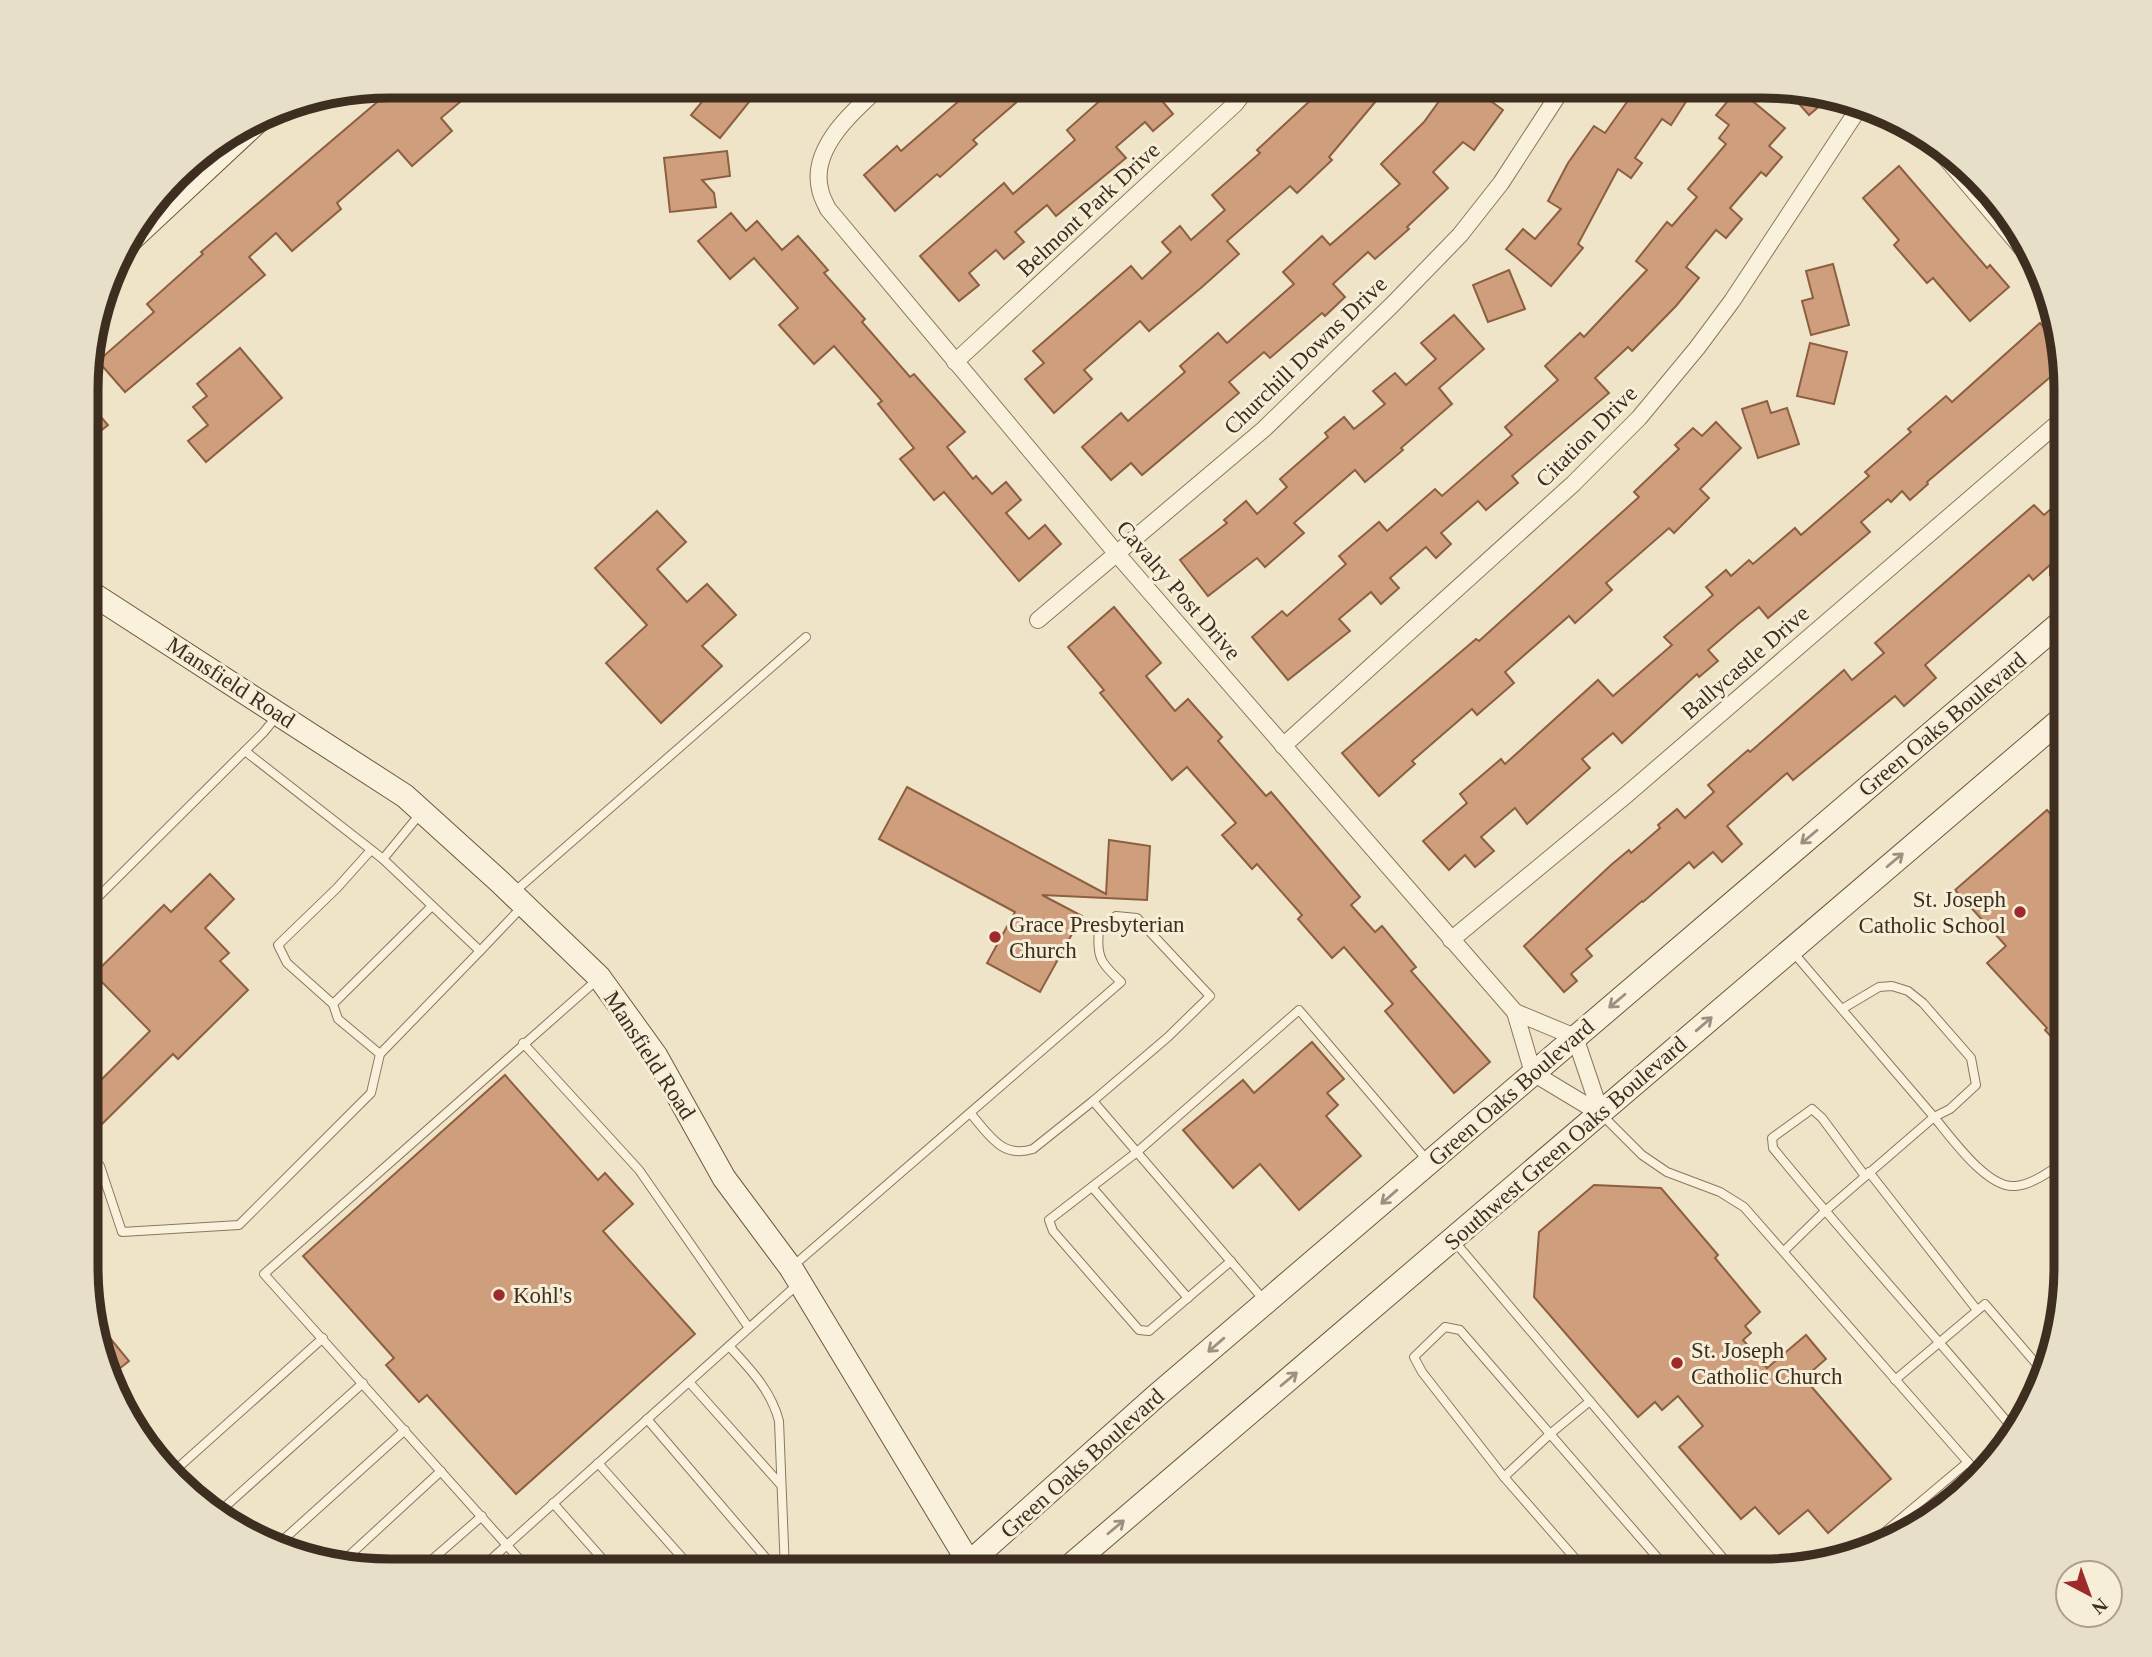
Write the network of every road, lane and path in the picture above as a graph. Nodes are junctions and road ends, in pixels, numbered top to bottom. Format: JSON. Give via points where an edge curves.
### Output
{"nodes":[{"id":1,"x":867,"y":98,"type":"edge"},
{"id":2,"x":1240,"y":98,"type":"edge"},
{"id":3,"x":1556,"y":98,"type":"edge"},
{"id":4,"x":1855,"y":114,"type":"edge"},
{"id":5,"x":1967,"y":183,"type":"edge"},
{"id":6,"x":2005,"y":228,"type":"edge"},
{"id":7,"x":955,"y":362,"type":"junction"},
{"id":8,"x":2054,"y":426,"type":"edge"},
{"id":9,"x":1117,"y":554,"type":"junction"},
{"id":10,"x":98,"y":597,"type":"edge"},
{"id":11,"x":1038,"y":620,"type":"dead end"},
{"id":12,"x":2054,"y":628,"type":"edge"},
{"id":13,"x":806,"y":637,"type":"dead end"},
{"id":14,"x":280,"y":713,"type":"junction"},
{"id":15,"x":2054,"y":725,"type":"edge"},
{"id":16,"x":1283,"y":747,"type":"junction"},
{"id":17,"x":245,"y":751,"type":"junction"},
{"id":18,"x":422,"y":812,"type":"junction"},
{"id":19,"x":371,"y":850,"type":"junction"},
{"id":20,"x":383,"y":859,"type":"junction"},
{"id":21,"x":98,"y":897,"type":"edge"},
{"id":22,"x":518,"y":899,"type":"junction"},
{"id":23,"x":432,"y":906,"type":"junction"},
{"id":24,"x":1451,"y":940,"type":"junction"},
{"id":25,"x":1790,"y":949,"type":"junction"},
{"id":26,"x":480,"y":951,"type":"junction"},
{"id":27,"x":599,"y":977,"type":"junction"},
{"id":28,"x":333,"y":1004,"type":"junction"},
{"id":29,"x":1842,"y":1009,"type":"junction"},
{"id":30,"x":1516,"y":1012,"type":"junction"},
{"id":31,"x":1575,"y":1037,"type":"junction"},
{"id":32,"x":523,"y":1043,"type":"junction"},
{"id":33,"x":380,"y":1054,"type":"junction"},
{"id":34,"x":1533,"y":1073,"type":"junction"},
{"id":35,"x":1093,"y":1101,"type":"junction"},
{"id":36,"x":970,"y":1113,"type":"junction"},
{"id":37,"x":1601,"y":1114,"type":"junction"},
{"id":38,"x":1934,"y":1117,"type":"junction"},
{"id":39,"x":1137,"y":1152,"type":"junction"},
{"id":40,"x":1429,"y":1162,"type":"junction"},
{"id":41,"x":98,"y":1164,"type":"edge"},
{"id":42,"x":2054,"y":1168,"type":"edge"},
{"id":43,"x":1867,"y":1174,"type":"junction"},
{"id":44,"x":1092,"y":1187,"type":"junction"},
{"id":45,"x":1824,"y":1212,"type":"junction"},
{"id":46,"x":1453,"y":1239,"type":"junction"},
{"id":47,"x":1784,"y":1251,"type":"junction"},
{"id":48,"x":1231,"y":1261,"type":"junction"},
{"id":49,"x":795,"y":1275,"type":"junction"},
{"id":50,"x":1188,"y":1298,"type":"junction"},
{"id":51,"x":1266,"y":1302,"type":"junction"},
{"id":52,"x":1977,"y":1310,"type":"junction"},
{"id":53,"x":749,"y":1328,"type":"junction"},
{"id":54,"x":323,"y":1338,"type":"junction"},
{"id":55,"x":1940,"y":1342,"type":"junction"},
{"id":56,"x":729,"y":1346,"type":"junction"},
{"id":57,"x":2037,"y":1365,"type":"edge"},
{"id":58,"x":1895,"y":1380,"type":"junction"},
{"id":59,"x":689,"y":1382,"type":"junction"},
{"id":60,"x":363,"y":1383,"type":"junction"},
{"id":61,"x":1590,"y":1401,"type":"junction"},
{"id":62,"x":646,"y":1419,"type":"junction"},
{"id":63,"x":2008,"y":1423,"type":"edge"},
{"id":64,"x":405,"y":1430,"type":"junction"},
{"id":65,"x":1550,"y":1434,"type":"junction"},
{"id":66,"x":1968,"y":1462,"type":"junction"},
{"id":67,"x":598,"y":1463,"type":"junction"},
{"id":68,"x":179,"y":1467,"type":"edge"},
{"id":69,"x":1973,"y":1468,"type":"edge"},
{"id":70,"x":441,"y":1471,"type":"junction"},
{"id":71,"x":1504,"y":1477,"type":"junction"},
{"id":72,"x":782,"y":1485,"type":"junction"},
{"id":73,"x":553,"y":1503,"type":"junction"},
{"id":74,"x":224,"y":1507,"type":"edge"},
{"id":75,"x":482,"y":1516,"type":"junction"},
{"id":76,"x":1885,"y":1532,"type":"edge"},
{"id":77,"x":284,"y":1539,"type":"edge"},
{"id":78,"x":507,"y":1544,"type":"junction"},
{"id":79,"x":348,"y":1556,"type":"edge"},
{"id":80,"x":433,"y":1559,"type":"edge"},
{"id":81,"x":491,"y":1559,"type":"edge"},
{"id":82,"x":520,"y":1559,"type":"edge"},
{"id":83,"x":602,"y":1559,"type":"edge"},
{"id":84,"x":683,"y":1559,"type":"edge"},
{"id":85,"x":767,"y":1559,"type":"edge"},
{"id":86,"x":785,"y":1559,"type":"edge"},
{"id":87,"x":963,"y":1559,"type":"edge"},
{"id":88,"x":978,"y":1559,"type":"edge"},
{"id":89,"x":1078,"y":1559,"type":"edge"},
{"id":90,"x":1576,"y":1559,"type":"edge"},
{"id":91,"x":1659,"y":1559,"type":"edge"},
{"id":92,"x":1724,"y":1559,"type":"edge"}],
"edges":[{"from":1,"to":7,"type":"street","name":"Cavalry Post Drive","via":[[847,116],[830,141],[819,167],[819,188],[828,209]]},
{"from":2,"to":7,"type":"street","name":"Belmont Park Drive"},
{"from":3,"to":9,"type":"street","name":"Churchill Downs Drive","via":[[1501,183],[1450,245],[1264,429]]},
{"from":4,"to":16,"type":"street","name":"Citation Drive","via":[[1732,301],[1639,418],[1573,484]]},
{"from":5,"to":6,"type":"street"},
{"from":7,"to":9,"type":"street","name":"Cavalry Post Drive"},
{"from":8,"to":24,"type":"street","name":"Ballycastle Drive"},
{"from":9,"to":11,"type":"street","name":"Churchill Downs Drive"},
{"from":9,"to":16,"type":"street","name":"Cavalry Post Drive"},
{"from":10,"to":14,"type":"main road","name":"Mansfield Road"},
{"from":12,"to":31,"type":"main road","name":"Green Oaks Boulevard","one_way":true},
{"from":13,"to":22,"type":"lane"},
{"from":14,"to":17,"type":"lane"},
{"from":14,"to":18,"type":"main road","name":"Mansfield Road"},
{"from":25,"to":15,"type":"main road","name":"Southwest Green Oaks Boulevard","one_way":true},
{"from":16,"to":24,"type":"street","name":"Cavalry Post Drive"},
{"from":17,"to":19,"type":"lane"},
{"from":17,"to":21,"type":"lane"},
{"from":18,"to":20,"type":"lane"},
{"from":18,"to":22,"type":"main road","name":"Mansfield Road"},
{"from":19,"to":20,"type":"lane"},
{"from":19,"to":28,"type":"lane","via":[[278,945],[287,963]]},
{"from":20,"to":23,"type":"lane"},
{"from":22,"to":26,"type":"lane"},
{"from":22,"to":27,"type":"main road","name":"Mansfield Road"},
{"from":23,"to":26,"type":"lane"},
{"from":23,"to":28,"type":"lane"},
{"from":24,"to":30,"type":"street","name":"Cavalry Post Drive"},
{"from":25,"to":29,"type":"lane"},
{"from":37,"to":25,"type":"main road","name":"Southwest Green Oaks Boulevard","one_way":true},
{"from":26,"to":33,"type":"lane"},
{"from":27,"to":32,"type":"lane"},
{"from":27,"to":49,"type":"main road","name":"Mansfield Road","via":[[656,1056],[724,1178]]},
{"from":28,"to":33,"type":"lane","via":[[338,1020]]},
{"from":29,"to":38,"type":"lane"},
{"from":29,"to":38,"type":"lane","via":[[1880,987],[1908,991],[1971,1058],[1976,1085]]},
{"from":30,"to":31,"type":"street","name":"Cavalry Post Drive"},
{"from":30,"to":34,"type":"street","name":"Cavalry Post Drive"},
{"from":31,"to":34,"type":"main road","name":"Green Oaks Boulevard"},
{"from":31,"to":37,"type":"street"},
{"from":32,"to":53,"type":"lane","via":[[639,1170]]},
{"from":32,"to":54,"type":"lane","via":[[264,1274]]},
{"from":33,"to":41,"type":"lane","via":[[371,1093],[239,1225],[122,1232]]},
{"from":34,"to":37,"type":"street"},
{"from":34,"to":40,"type":"main road","name":"Green Oaks Boulevard"},
{"from":35,"to":36,"type":"lane","via":[[1023,1152],[999,1146]]},
{"from":35,"to":36,"type":"lane","via":[[1210,996],[1137,918],[1116,916],[1098,931],[1097,951],[1121,982]]},
{"from":35,"to":39,"type":"lane"},
{"from":36,"to":49,"type":"lane"},
{"from":37,"to":46,"type":"main road","name":"Southwest Green Oaks Boulevard"},
{"from":37,"to":47,"type":"lane","via":[[1642,1155],[1667,1172],[1720,1192],[1744,1207]]},
{"from":38,"to":42,"type":"lane","via":[[1987,1176],[2003,1184],[2015,1186]]},
{"from":38,"to":43,"type":"lane"},
{"from":39,"to":40,"type":"lane","via":[[1299,1010]]},
{"from":39,"to":44,"type":"lane"},
{"from":39,"to":48,"type":"lane"},
{"from":40,"to":51,"type":"main road","name":"Green Oaks Boulevard","one_way":true},
{"from":43,"to":45,"type":"lane"},
{"from":43,"to":45,"type":"lane","via":[[1812,1109],[1772,1138],[1773,1148]]},
{"from":43,"to":52,"type":"lane"},
{"from":44,"to":50,"type":"lane"},
{"from":44,"to":50,"type":"lane","via":[[1049,1220],[1139,1330],[1149,1331]]},
{"from":45,"to":47,"type":"lane"},
{"from":45,"to":55,"type":"lane"},
{"from":46,"to":61,"type":"lane"},
{"from":89,"to":46,"type":"main road","name":"Southwest Green Oaks Boulevard","one_way":true},
{"from":47,"to":58,"type":"lane"},
{"from":48,"to":50,"type":"lane"},
{"from":48,"to":51,"type":"lane"},
{"from":49,"to":53,"type":"lane"},
{"from":49,"to":87,"type":"main road","name":"Mansfield Road"},
{"from":51,"to":88,"type":"main road","name":"Green Oaks Boulevard","one_way":true},
{"from":52,"to":55,"type":"lane"},
{"from":52,"to":57,"type":"lane","via":[[1984,1304]]},
{"from":53,"to":56,"type":"lane"},
{"from":54,"to":60,"type":"lane"},
{"from":54,"to":68,"type":"lane"},
{"from":55,"to":58,"type":"lane"},
{"from":55,"to":63,"type":"lane"},
{"from":56,"to":59,"type":"lane"},
{"from":56,"to":72,"type":"lane","via":[[774,1402]]},
{"from":58,"to":66,"type":"lane"},
{"from":59,"to":62,"type":"lane"},
{"from":59,"to":72,"type":"lane"},
{"from":60,"to":64,"type":"lane"},
{"from":60,"to":74,"type":"lane"},
{"from":61,"to":65,"type":"lane"},
{"from":61,"to":92,"type":"lane"},
{"from":62,"to":67,"type":"lane"},
{"from":62,"to":85,"type":"lane"},
{"from":64,"to":70,"type":"lane"},
{"from":64,"to":77,"type":"lane"},
{"from":65,"to":71,"type":"lane"},
{"from":65,"to":71,"type":"lane","via":[[1460,1331],[1445,1327],[1414,1357]]},
{"from":65,"to":91,"type":"lane"},
{"from":66,"to":69,"type":"lane"},
{"from":66,"to":76,"type":"lane"},
{"from":67,"to":73,"type":"lane"},
{"from":67,"to":84,"type":"lane"},
{"from":70,"to":75,"type":"lane"},
{"from":70,"to":79,"type":"lane"},
{"from":71,"to":90,"type":"lane"},
{"from":72,"to":86,"type":"lane"},
{"from":73,"to":78,"type":"lane"},
{"from":73,"to":83,"type":"lane"},
{"from":75,"to":78,"type":"lane"},
{"from":75,"to":80,"type":"lane"},
{"from":78,"to":81,"type":"lane"},
{"from":78,"to":82,"type":"lane"}]}
